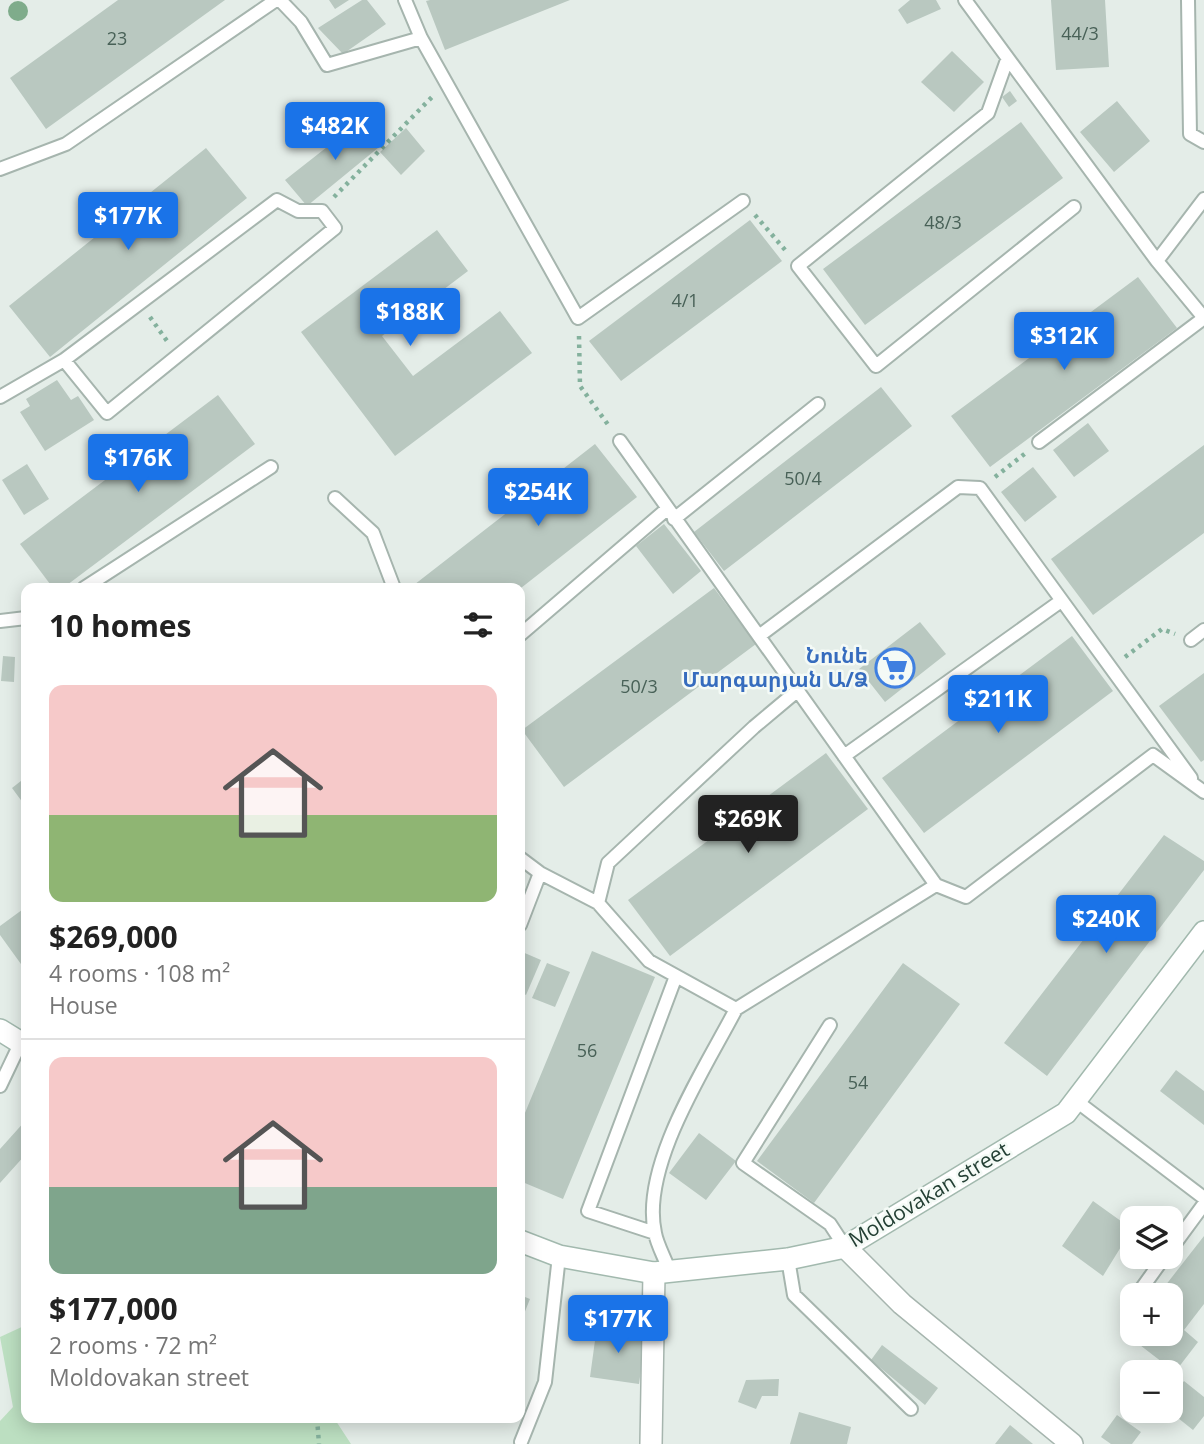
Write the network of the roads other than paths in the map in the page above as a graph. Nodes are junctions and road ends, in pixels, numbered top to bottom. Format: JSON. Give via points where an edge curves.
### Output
{"nodes":[{"id":1,"x":278,"y":0,"type":"edge"},
{"id":2,"x":405,"y":0,"type":"edge"},
{"id":3,"x":965,"y":0,"type":"edge"},
{"id":4,"x":1188,"y":0,"type":"edge"},
{"id":5,"x":421,"y":38,"type":"junction"},
{"id":6,"x":1007,"y":60,"type":"junction"},
{"id":7,"x":1204,"y":142,"type":"edge"},
{"id":8,"x":0,"y":169,"type":"edge"},
{"id":9,"x":1204,"y":199,"type":"edge"},
{"id":10,"x":743,"y":201,"type":"road end"},
{"id":11,"x":1074,"y":207,"type":"dead end"},
{"id":12,"x":1157,"y":261,"type":"junction"},
{"id":13,"x":1204,"y":318,"type":"edge"},
{"id":14,"x":64,"y":360,"type":"junction"},
{"id":15,"x":0,"y":397,"type":"edge"},
{"id":16,"x":818,"y":404,"type":"dead end"},
{"id":17,"x":620,"y":441,"type":"road end"},
{"id":18,"x":1039,"y":442,"type":"road end"},
{"id":19,"x":271,"y":467,"type":"dead end"},
{"id":20,"x":335,"y":498,"type":"dead end"},
{"id":21,"x":671,"y":514,"type":"junction"},
{"id":22,"x":92,"y":583,"type":"edge"},
{"id":23,"x":392,"y":583,"type":"edge"},
{"id":24,"x":1061,"y":601,"type":"junction"},
{"id":25,"x":21,"y":619,"type":"edge"},
{"id":26,"x":0,"y":621,"type":"edge"},
{"id":27,"x":1204,"y":629,"type":"edge"},
{"id":28,"x":525,"y":631,"type":"edge"},
{"id":29,"x":759,"y":636,"type":"junction"},
{"id":30,"x":1191,"y":640,"type":"road end"},
{"id":31,"x":797,"y":691,"type":"junction"},
{"id":32,"x":844,"y":756,"type":"junction"},
{"id":33,"x":1202,"y":791,"type":"edge"},
{"id":34,"x":525,"y":862,"type":"edge"},
{"id":35,"x":540,"y":873,"type":"junction"},
{"id":36,"x":936,"y":886,"type":"junction"},
{"id":37,"x":598,"y":903,"type":"junction"},
{"id":38,"x":525,"y":912,"type":"edge"},
{"id":39,"x":1204,"y":932,"type":"edge"},
{"id":40,"x":676,"y":976,"type":"junction"},
{"id":41,"x":736,"y":1009,"type":"junction"},
{"id":42,"x":830,"y":1025,"type":"dead end"},
{"id":43,"x":0,"y":1030,"type":"edge"},
{"id":44,"x":21,"y":1044,"type":"edge"},
{"id":45,"x":21,"y":1049,"type":"edge"},
{"id":46,"x":0,"y":1086,"type":"edge"},
{"id":47,"x":1075,"y":1100,"type":"junction"},
{"id":48,"x":1204,"y":1198,"type":"edge"},
{"id":49,"x":1204,"y":1204,"type":"edge"},
{"id":50,"x":654,"y":1233,"type":"junction"},
{"id":51,"x":1183,"y":1233,"type":"edge"},
{"id":52,"x":525,"y":1243,"type":"edge"},
{"id":53,"x":845,"y":1247,"type":"junction"},
{"id":54,"x":559,"y":1256,"type":"junction"},
{"id":55,"x":788,"y":1259,"type":"junction"},
{"id":56,"x":662,"y":1273,"type":"junction"},
{"id":57,"x":911,"y":1409,"type":"dead end"},
{"id":58,"x":521,"y":1442,"type":"dead end"},
{"id":59,"x":650,"y":1444,"type":"edge"},
{"id":60,"x":1072,"y":1444,"type":"edge"}],
"edges":[{"from":1,"to":5,"type":"lane","via":[[301,22],[327,65]]},
{"from":1,"to":8,"type":"lane","via":[[66,144]]},
{"from":2,"to":5,"type":"lane"},
{"from":3,"to":6,"type":"lane"},
{"from":4,"to":7,"type":"lane","via":[[1190,134]]},
{"from":5,"to":10,"type":"lane","via":[[578,318]]},
{"from":6,"to":11,"type":"lane","via":[[989,113],[798,266],[876,366]]},
{"from":6,"to":12,"type":"lane"},
{"from":9,"to":12,"type":"lane"},
{"from":12,"to":13,"type":"lane"},
{"from":13,"to":18,"type":"lane"},
{"from":14,"to":14,"type":"lane","via":[[277,200],[298,211],[322,211],[335,228],[107,413]]},
{"from":14,"to":15,"type":"lane"},
{"from":16,"to":21,"type":"lane"},
{"from":17,"to":21,"type":"lane"},
{"from":19,"to":22,"type":"lane"},
{"from":20,"to":23,"type":"lane","via":[[373,533]]},
{"from":21,"to":28,"type":"lane"},
{"from":21,"to":29,"type":"lane"},
{"from":24,"to":29,"type":"lane","via":[[980,488],[958,487]]},
{"from":24,"to":32,"type":"lane"},
{"from":24,"to":33,"type":"lane"},
{"from":25,"to":26,"type":"lane"},
{"from":27,"to":30,"type":"lane"},
{"from":29,"to":31,"type":"lane"},
{"from":31,"to":32,"type":"lane"},
{"from":31,"to":37,"type":"lane","via":[[608,863]]},
{"from":32,"to":36,"type":"lane"},
{"from":33,"to":36,"type":"lane","via":[[1153,755],[966,897]]},
{"from":34,"to":35,"type":"lane"},
{"from":35,"to":37,"type":"lane"},
{"from":35,"to":38,"type":"lane"},
{"from":36,"to":41,"type":"lane"},
{"from":37,"to":40,"type":"lane","via":[[649,961]]},
{"from":39,"to":47,"type":"street","name":"Moldovakan street"},
{"from":40,"to":41,"type":"lane"},
{"from":40,"to":50,"type":"lane","via":[[588,1211]]},
{"from":41,"to":50,"type":"lane","via":[[678,1118],[655,1178]]},
{"from":42,"to":53,"type":"lane","via":[[743,1163],[830,1224]]},
{"from":43,"to":44,"type":"street"},
{"from":45,"to":46,"type":"lane"},
{"from":47,"to":48,"type":"lane"},
{"from":47,"to":53,"type":"street","name":"Moldovakan street","via":[[1066,1113]]},
{"from":49,"to":51,"type":"lane"},
{"from":50,"to":56,"type":"lane"},
{"from":52,"to":54,"type":"street","name":"Moldovakan street"},
{"from":53,"to":55,"type":"street","name":"Moldovakan street"},
{"from":53,"to":60,"type":"street","via":[[902,1304]]},
{"from":54,"to":56,"type":"street","name":"Moldovakan street"},
{"from":54,"to":58,"type":"lane","via":[[545,1382]]},
{"from":55,"to":56,"type":"street","name":"Moldovakan street"},
{"from":55,"to":57,"type":"lane","via":[[794,1296]]},
{"from":56,"to":59,"type":"street"}]}
